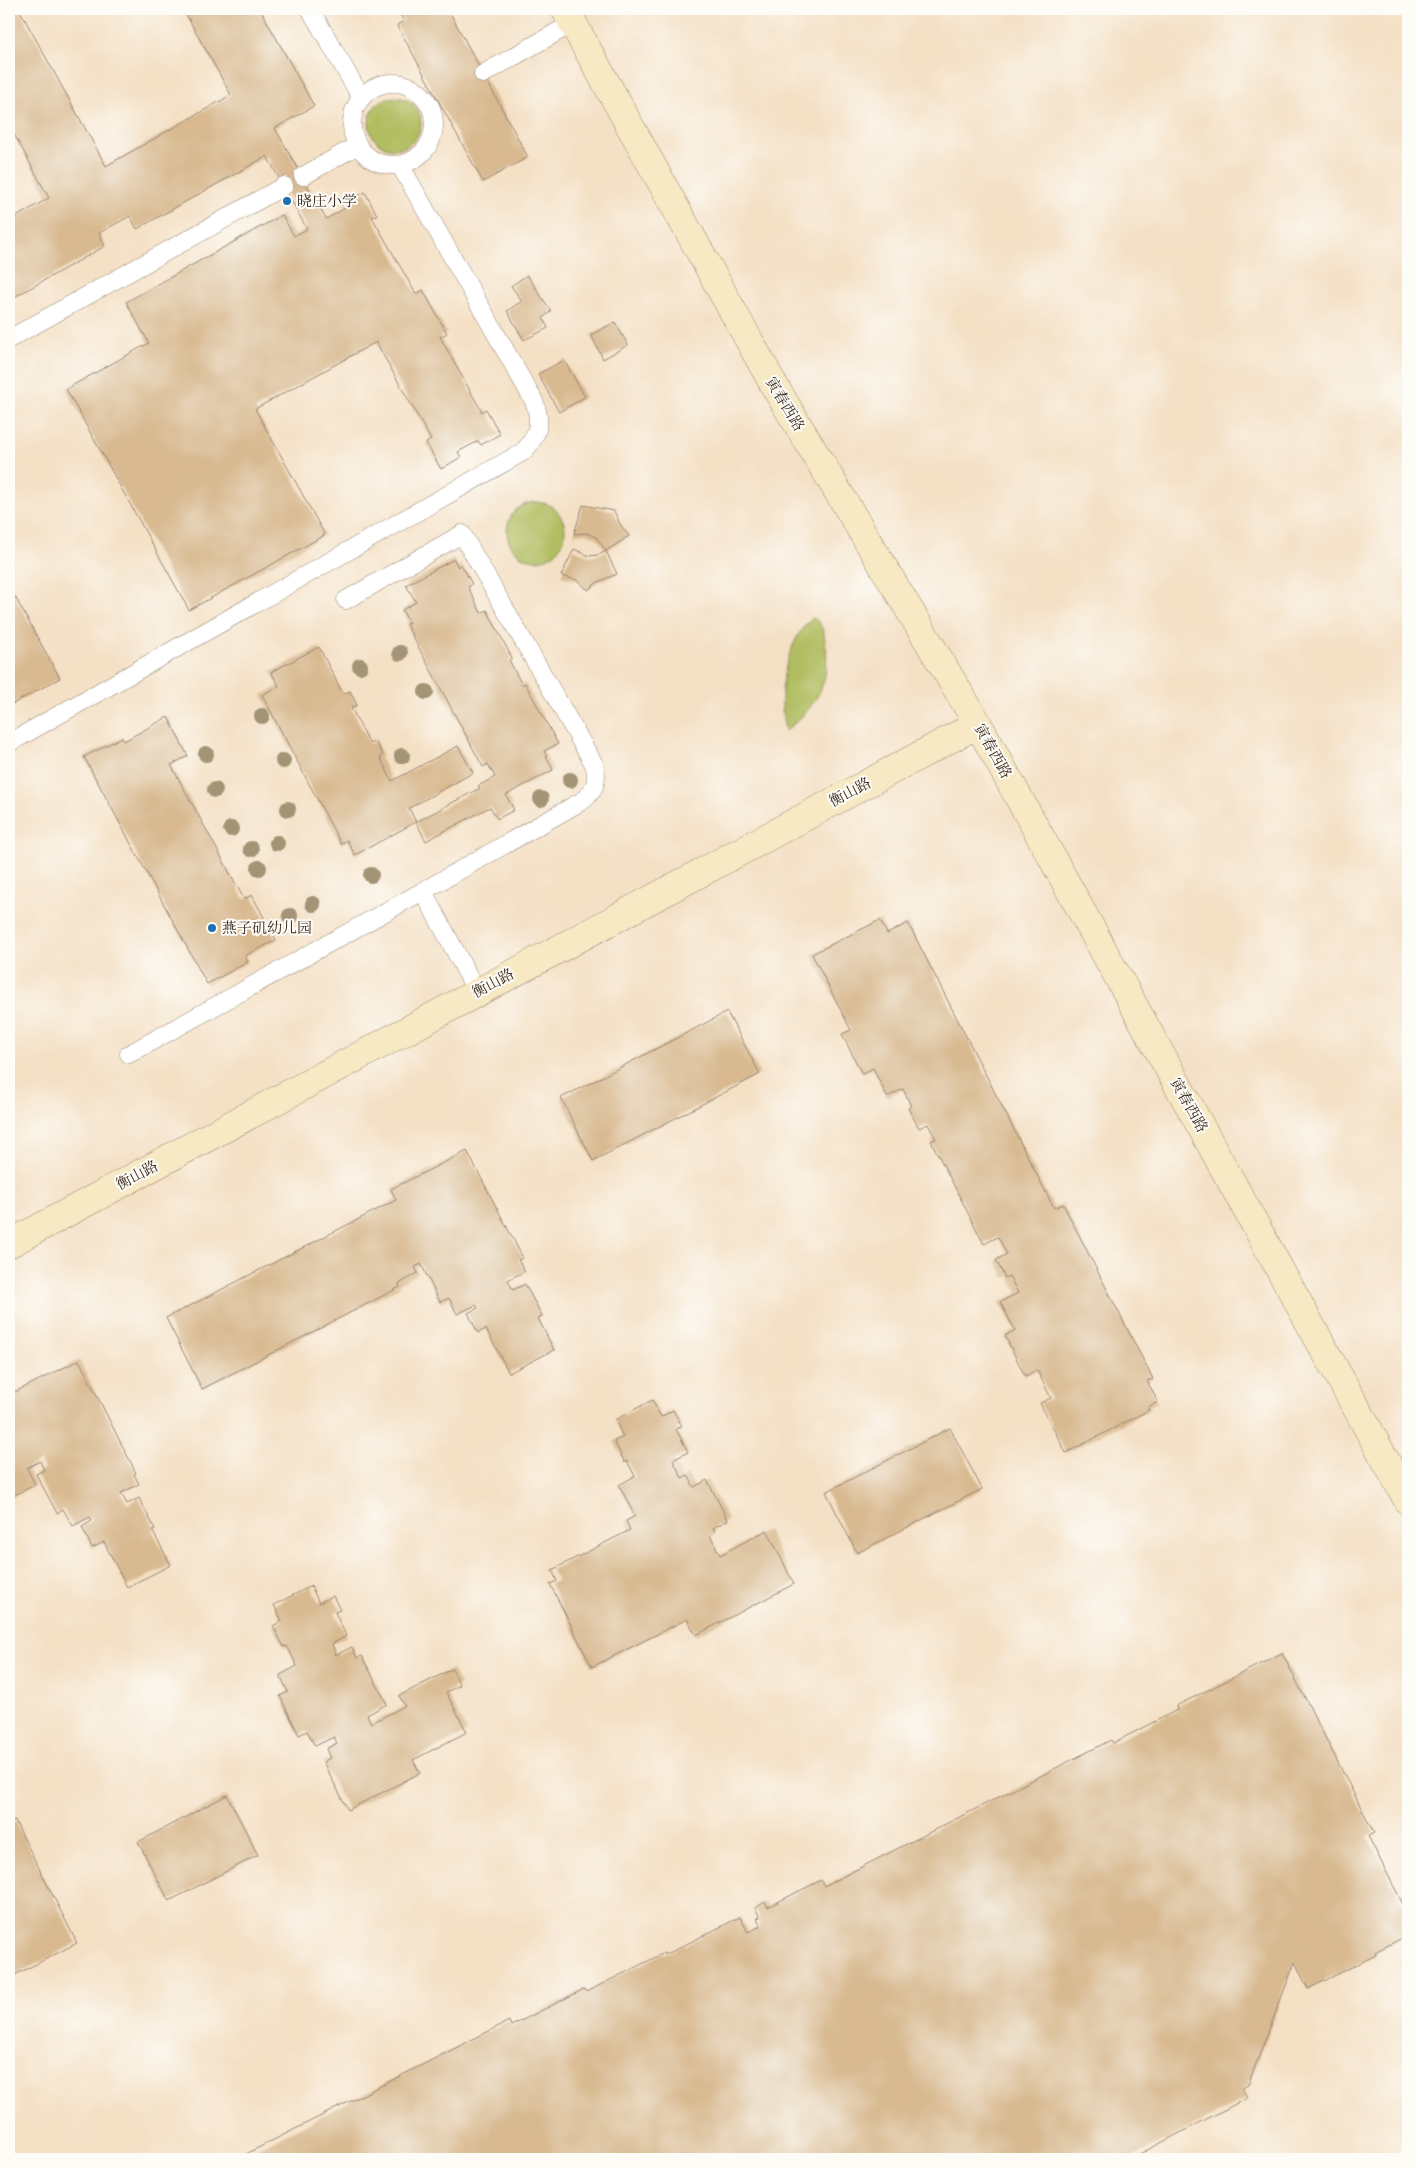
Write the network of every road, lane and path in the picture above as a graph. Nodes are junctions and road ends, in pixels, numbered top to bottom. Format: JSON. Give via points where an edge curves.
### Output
{"nodes":[{"id":1,"x":310,"y":9,"type":"edge"},
{"id":2,"x":569,"y":16,"type":"edge"},
{"id":3,"x":483,"y":74,"type":"dead end"},
{"id":4,"x":361,"y":97,"type":"junction"},
{"id":5,"x":358,"y":145,"type":"junction"},
{"id":6,"x":400,"y":165,"type":"junction"},
{"id":7,"x":303,"y":176,"type":"dead end"},
{"id":8,"x":284,"y":186,"type":"dead end"},
{"id":9,"x":9,"y":339,"type":"edge"},
{"id":10,"x":346,"y":600,"type":"dead end"},
{"id":11,"x":978,"y":724,"type":"junction"},
{"id":12,"x":9,"y":743,"type":"edge"},
{"id":13,"x":423,"y":891,"type":"junction"},
{"id":14,"x":477,"y":992,"type":"junction"},
{"id":15,"x":129,"y":1054,"type":"dead end"},
{"id":16,"x":9,"y":1244,"type":"edge"},
{"id":17,"x":1408,"y":1501,"type":"edge"}],
"edges":[{"from":1,"to":4,"type":"lane"},
{"from":2,"to":3,"type":"lane"},
{"from":2,"to":11,"type":"street","name":"寅春西路","via":[[775,387]]},
{"from":4,"to":5,"type":"lane","via":[[354,110],[352,124]]},
{"from":4,"to":6,"type":"lane","via":[[372,88],[400,83],[434,103],[432,138],[414,160]]},
{"from":5,"to":6,"type":"lane","via":[[372,160]]},
{"from":5,"to":7,"type":"lane"},
{"from":6,"to":12,"type":"lane","via":[[534,402],[539,415],[533,442],[523,452]]},
{"from":8,"to":9,"type":"lane"},
{"from":10,"to":13,"type":"lane","via":[[462,534],[597,774],[591,794],[582,801]]},
{"from":11,"to":14,"type":"street","name":"衡山路"},
{"from":11,"to":17,"type":"street","name":"寅春西路"},
{"from":13,"to":14,"type":"lane"},
{"from":13,"to":15,"type":"lane"},
{"from":14,"to":16,"type":"street","name":"衡山路"}]}
